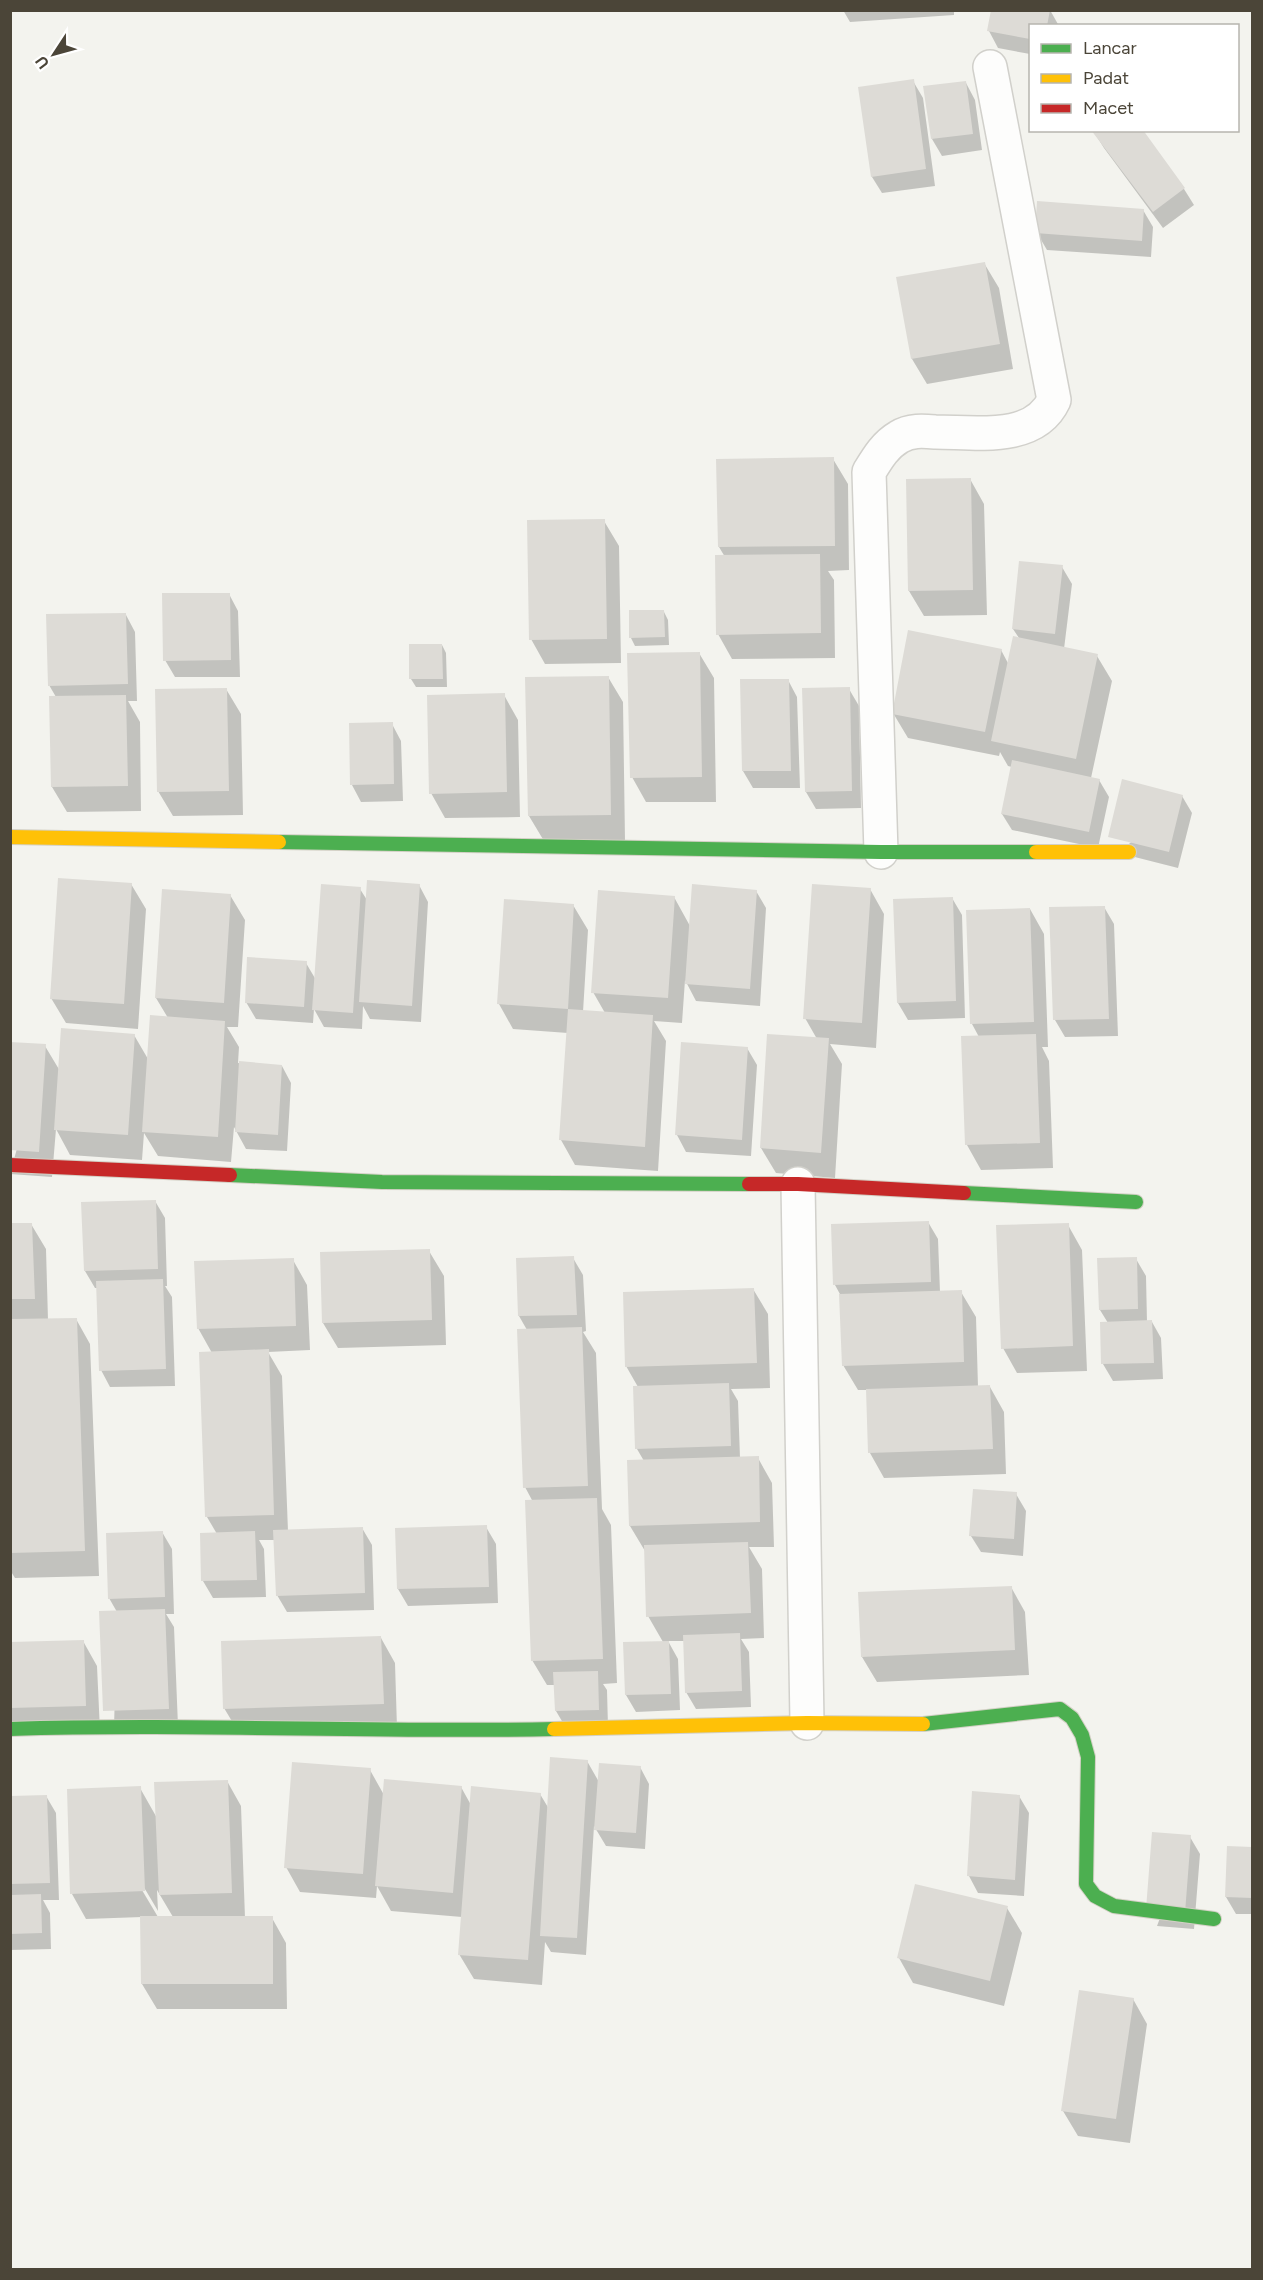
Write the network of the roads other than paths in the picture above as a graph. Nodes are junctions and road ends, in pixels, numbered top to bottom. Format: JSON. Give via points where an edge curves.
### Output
{"nodes":[{"id":1,"x":990,"y":67,"type":"dead end"},
{"id":2,"x":10,"y":837,"type":"edge"},
{"id":3,"x":881,"y":852,"type":"junction"},
{"id":4,"x":1129,"y":852,"type":"dead end"},
{"id":5,"x":10,"y":1165,"type":"edge"},
{"id":6,"x":798,"y":1184,"type":"junction"},
{"id":7,"x":1136,"y":1202,"type":"dead end"},
{"id":8,"x":807,"y":1723,"type":"junction"},
{"id":9,"x":10,"y":1729,"type":"edge"},
{"id":10,"x":1214,"y":1920,"type":"dead end"}],
"edges":[{"from":1,"to":3,"type":"street","via":[[1054,400],[1049,411],[1018,430],[914,431],[900,436],[888,444],[869,472]]},
{"from":2,"to":3,"type":"street"},
{"from":3,"to":4,"type":"street"},
{"from":5,"to":6,"type":"street","via":[[382,1182]]},
{"from":6,"to":7,"type":"street"},
{"from":6,"to":8,"type":"street"},
{"from":8,"to":9,"type":"street","via":[[451,1731],[96,1726]]},
{"from":8,"to":10,"type":"street","via":[[922,1724],[1060,1709],[1072,1718],[1082,1735],[1088,1757],[1086,1884],[1095,1896],[1114,1906]]}]}
